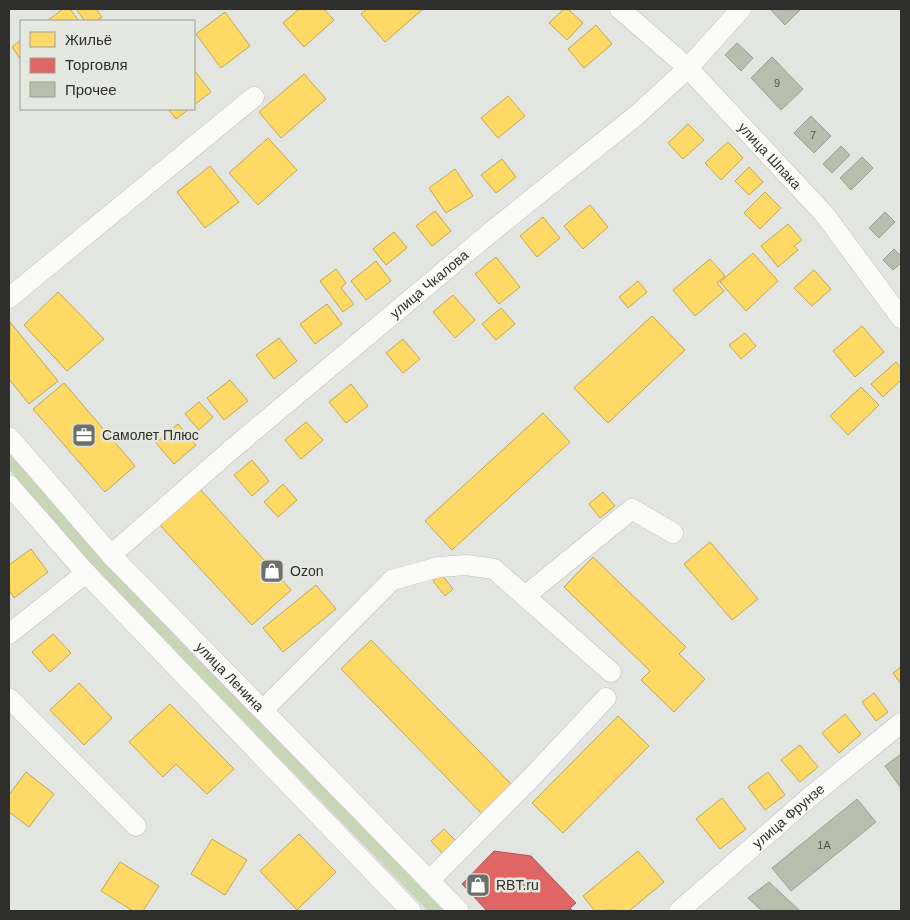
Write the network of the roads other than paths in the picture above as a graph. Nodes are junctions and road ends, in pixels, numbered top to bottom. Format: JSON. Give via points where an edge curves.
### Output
{"nodes":[{"id":1,"x":620,"y":9,"type":"edge"},
{"id":2,"x":741,"y":9,"type":"edge"},
{"id":3,"x":688,"y":68,"type":"junction"},
{"id":4,"x":254,"y":97,"type":"dead end"},
{"id":5,"x":9,"y":298,"type":"edge"},
{"id":6,"x":901,"y":318,"type":"edge"},
{"id":7,"x":9,"y":437,"type":"edge"},
{"id":8,"x":9,"y":485,"type":"edge"},
{"id":9,"x":673,"y":533,"type":"dead end"},
{"id":10,"x":111,"y":554,"type":"junction"},
{"id":11,"x":86,"y":573,"type":"junction"},
{"id":12,"x":526,"y":596,"type":"junction"},
{"id":13,"x":9,"y":634,"type":"edge"},
{"id":14,"x":611,"y":672,"type":"dead end"},
{"id":15,"x":9,"y":698,"type":"edge"},
{"id":16,"x":606,"y":698,"type":"dead end"},
{"id":17,"x":263,"y":710,"type":"junction"},
{"id":18,"x":901,"y":723,"type":"edge"},
{"id":19,"x":136,"y":826,"type":"dead end"},
{"id":20,"x":429,"y":880,"type":"junction"},
{"id":21,"x":411,"y":911,"type":"edge"},
{"id":22,"x":459,"y":911,"type":"edge"},
{"id":23,"x":679,"y":911,"type":"edge"}],
"edges":[{"from":1,"to":3,"type":"street","name":"улица Шпака"},
{"from":2,"to":3,"type":"street","name":"улица Чкалова"},
{"from":3,"to":6,"type":"street","name":"улица Шпака","via":[[825,215]]},
{"from":3,"to":10,"type":"street","name":"улица Чкалова","via":[[638,114],[491,232]]},
{"from":4,"to":5,"type":"street"},
{"from":7,"to":10,"type":"street","name":"улица Ленина"},
{"from":8,"to":11,"type":"street"},
{"from":9,"to":12,"type":"street","via":[[632,509]]},
{"from":10,"to":17,"type":"street","name":"улица Ленина"},
{"from":11,"to":13,"type":"street"},
{"from":11,"to":21,"type":"street"},
{"from":12,"to":14,"type":"street"},
{"from":12,"to":17,"type":"street","via":[[494,568],[466,565],[439,568],[392,580]]},
{"from":15,"to":19,"type":"street"},
{"from":16,"to":20,"type":"street"},
{"from":17,"to":20,"type":"street","name":"улица Ленина"},
{"from":18,"to":23,"type":"street","name":"улица Фрунзе"},
{"from":20,"to":22,"type":"street","name":"улица Ленина"}]}
